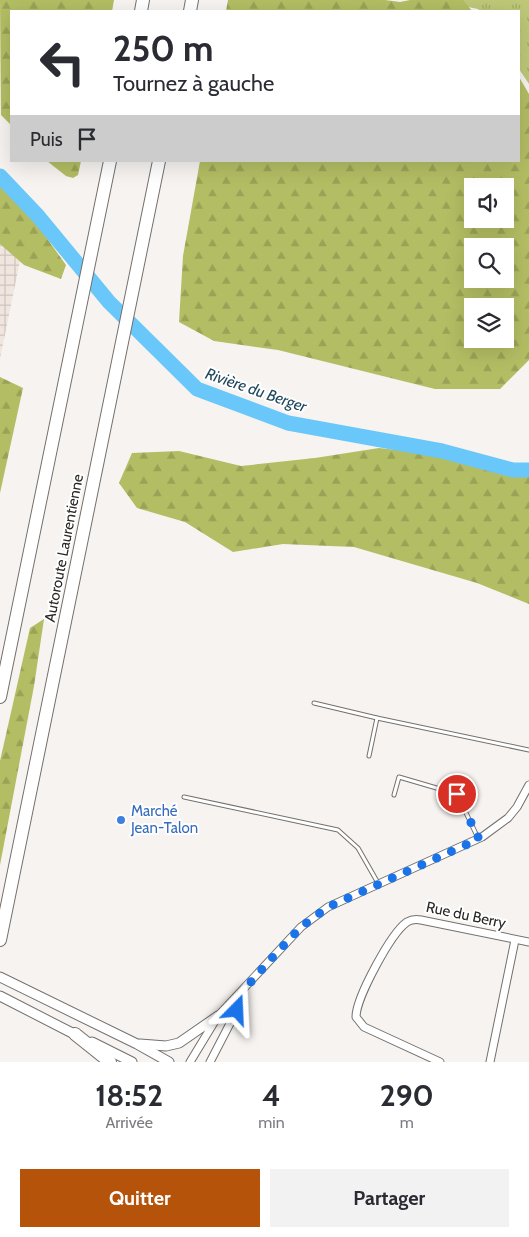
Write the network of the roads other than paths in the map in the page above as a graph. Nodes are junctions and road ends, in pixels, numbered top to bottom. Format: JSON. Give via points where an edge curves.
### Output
{"nodes":[{"id":1,"x":110,"y":162,"type":"edge"},
{"id":2,"x":159,"y":162,"type":"edge"},
{"id":3,"x":0,"y":697,"type":"edge"},
{"id":4,"x":314,"y":703,"type":"dead end"},
{"id":5,"x":377,"y":718,"type":"junction"},
{"id":6,"x":529,"y":750,"type":"edge"},
{"id":7,"x":370,"y":756,"type":"dead end"},
{"id":8,"x":529,"y":785,"type":"edge"},
{"id":9,"x":394,"y":794,"type":"dead end"},
{"id":10,"x":184,"y":797,"type":"dead end"},
{"id":11,"x":479,"y":839,"type":"junction"},
{"id":12,"x":379,"y":884,"type":"junction"},
{"id":13,"x":0,"y":940,"type":"edge"},
{"id":14,"x":515,"y":940,"type":"junction"},
{"id":15,"x":529,"y":942,"type":"edge"},
{"id":16,"x":0,"y":977,"type":"edge"},
{"id":17,"x":242,"y":992,"type":"junction"},
{"id":18,"x":0,"y":996,"type":"edge"},
{"id":19,"x":218,"y":1016,"type":"junction"},
{"id":20,"x":75,"y":1034,"type":"junction"},
{"id":21,"x":137,"y":1044,"type":"junction"},
{"id":22,"x":110,"y":1062,"type":"edge"},
{"id":23,"x":132,"y":1062,"type":"edge"},
{"id":24,"x":169,"y":1062,"type":"edge"},
{"id":25,"x":190,"y":1062,"type":"edge"},
{"id":26,"x":210,"y":1062,"type":"edge"},
{"id":27,"x":440,"y":1062,"type":"edge"},
{"id":28,"x":490,"y":1062,"type":"edge"}],
"edges":[{"from":1,"to":3,"type":"highway"},
{"from":2,"to":13,"type":"highway","name":"Autoroute Laurentienne"},
{"from":4,"to":5,"type":"lane"},
{"from":5,"to":6,"type":"lane"},
{"from":5,"to":7,"type":"lane"},
{"from":8,"to":11,"type":"street","via":[[508,818]]},
{"from":9,"to":11,"type":"lane","via":[[399,777],[457,794]]},
{"from":10,"to":12,"type":"lane","via":[[338,830],[358,848]]},
{"from":11,"to":12,"type":"street"},
{"from":12,"to":17,"type":"street","via":[[328,907],[301,927]]},
{"from":14,"to":15,"type":"street","name":"Rue du Berry"},
{"from":14,"to":27,"type":"street","name":"Rue du Berry","via":[[414,919],[402,926],[382,954],[358,1003],[356,1016],[364,1027]]},
{"from":14,"to":28,"type":"street","name":"Rue du Berry"},
{"from":16,"to":21,"type":"street"},
{"from":17,"to":19,"type":"street"},
{"from":17,"to":26,"type":"street","via":[[237,1010]]},
{"from":18,"to":20,"type":"street"},
{"from":19,"to":21,"type":"street","via":[[179,1043],[166,1046]]},
{"from":19,"to":25,"type":"street"},
{"from":20,"to":22,"type":"highway"},
{"from":20,"to":23,"type":"street"},
{"from":21,"to":24,"type":"street"}]}
